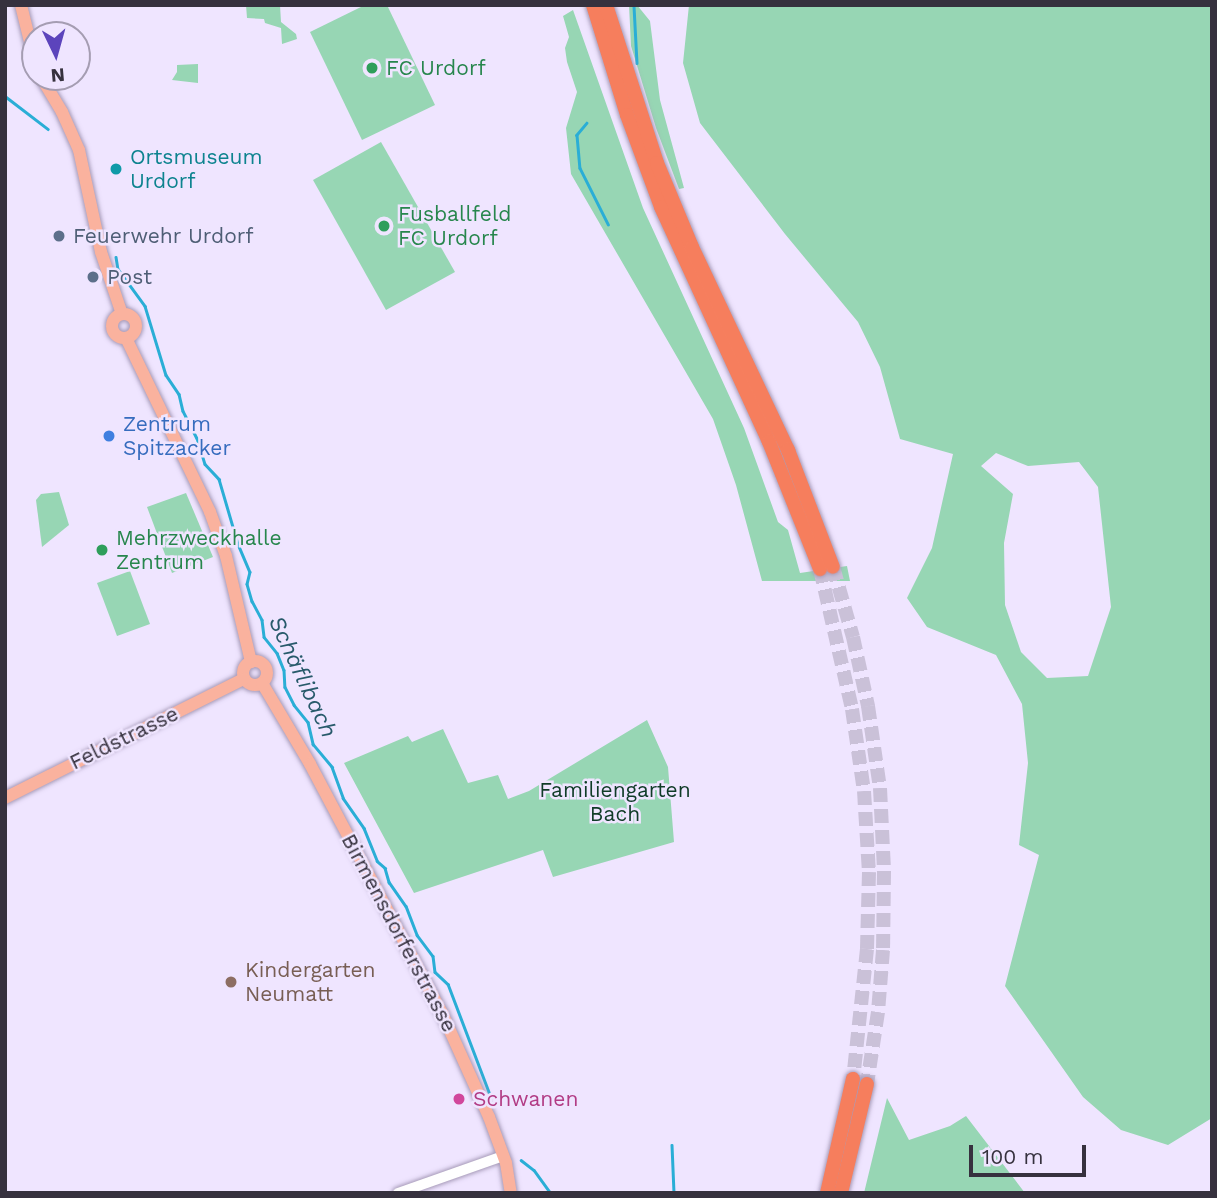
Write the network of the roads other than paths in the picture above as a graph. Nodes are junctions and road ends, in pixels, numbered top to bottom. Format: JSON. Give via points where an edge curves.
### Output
{"nodes":[{"id":1,"x":593,"y":5,"type":"edge"},
{"id":2,"x":606,"y":5,"type":"edge"},
{"id":3,"x":49,"y":91,"type":"edge"},
{"id":4,"x":251,"y":662,"type":"junction"},
{"id":5,"x":244,"y":679,"type":"junction"},
{"id":6,"x":262,"y":683,"type":"junction"},
{"id":7,"x":5,"y":798,"type":"edge"},
{"id":8,"x":503,"y":1156,"type":"junction"},
{"id":9,"x":398,"y":1193,"type":"edge"},
{"id":10,"x":511,"y":1193,"type":"edge"},
{"id":11,"x":827,"y":1193,"type":"edge"},
{"id":12,"x":841,"y":1193,"type":"edge"}],
"edges":[{"from":1,"to":2,"type":"highway","via":[[661,207],[826,568],[789,450],[661,172]]},
{"from":3,"to":4,"type":"main road","name":"Birmensdorferstrasse","via":[[79,150],[101,252],[122,313],[136,322],[136,330],[127,338],[210,512],[226,556]]},
{"from":4,"to":5,"type":"main road","via":[[244,669]]},
{"from":4,"to":6,"type":"main road","name":"Birmensdorferstrasse","via":[[261,662],[266,668],[267,678]]},
{"from":5,"to":6,"type":"main road","via":[[252,685]]},
{"from":5,"to":7,"type":"main road","name":"Feldstrasse"},
{"from":6,"to":8,"type":"main road","name":"Birmensdorferstrasse","via":[[433,993]]},
{"from":8,"to":9,"type":"street"},
{"from":8,"to":10,"type":"main road","name":"Birmensdorferstrasse"},
{"from":11,"to":12,"type":"highway","via":[[860,1082]]}]}
